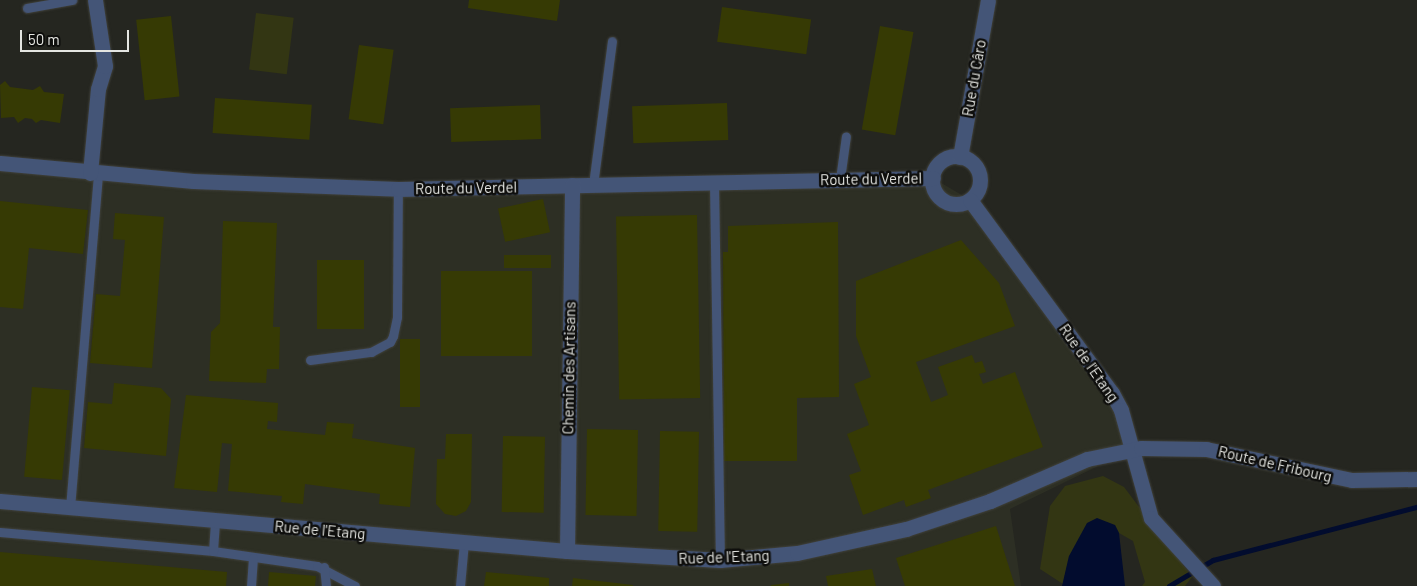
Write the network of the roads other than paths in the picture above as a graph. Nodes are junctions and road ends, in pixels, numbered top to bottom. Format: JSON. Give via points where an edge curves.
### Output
{"nodes":[{"id":1,"x":72,"y":0,"type":"edge"},
{"id":2,"x":95,"y":0,"type":"edge"},
{"id":3,"x":988,"y":0,"type":"edge"},
{"id":4,"x":27,"y":8,"type":"dead end"},
{"id":5,"x":612,"y":41,"type":"dead end"},
{"id":6,"x":846,"y":136,"type":"dead end"},
{"id":7,"x":960,"y":157,"type":"junction"},
{"id":8,"x":0,"y":163,"type":"edge"},
{"id":9,"x":94,"y":174,"type":"junction"},
{"id":10,"x":932,"y":178,"type":"junction"},
{"id":11,"x":840,"y":179,"type":"junction"},
{"id":12,"x":714,"y":182,"type":"junction"},
{"id":13,"x":572,"y":185,"type":"junction"},
{"id":14,"x":593,"y":185,"type":"junction"},
{"id":15,"x":398,"y":189,"type":"junction"},
{"id":16,"x":970,"y":200,"type":"junction"},
{"id":17,"x":310,"y":360,"type":"dead end"},
{"id":18,"x":1133,"y":449,"type":"junction"},
{"id":19,"x":1417,"y":479,"type":"edge"},
{"id":20,"x":0,"y":501,"type":"edge"},
{"id":21,"x":70,"y":508,"type":"junction"},
{"id":22,"x":215,"y":520,"type":"junction"},
{"id":23,"x":0,"y":532,"type":"edge"},
{"id":24,"x":464,"y":542,"type":"junction"},
{"id":25,"x":213,"y":551,"type":"junction"},
{"id":26,"x":567,"y":551,"type":"junction"},
{"id":27,"x":253,"y":558,"type":"junction"},
{"id":28,"x":720,"y":560,"type":"junction"},
{"id":29,"x":324,"y":567,"type":"junction"},
{"id":30,"x":1208,"y":581,"type":"edge"},
{"id":31,"x":251,"y":586,"type":"edge"},
{"id":32,"x":326,"y":586,"type":"edge"},
{"id":33,"x":355,"y":586,"type":"edge"},
{"id":34,"x":460,"y":586,"type":"edge"}],
"edges":[{"from":1,"to":4,"type":"lane"},
{"from":2,"to":9,"type":"street","via":[[105,66],[98,88]]},
{"from":3,"to":7,"type":"street","name":"Rue du Câro"},
{"from":5,"to":14,"type":"lane"},
{"from":6,"to":11,"type":"lane"},
{"from":7,"to":10,"type":"street","via":[[945,159],[934,170]]},
{"from":7,"to":16,"type":"street","via":[[973,163],[980,175],[979,189]]},
{"from":8,"to":9,"type":"street","name":"Route du Verdel"},
{"from":9,"to":15,"type":"street","name":"Route du Verdel","via":[[218,183]]},
{"from":9,"to":21,"type":"lane"},
{"from":10,"to":11,"type":"street","name":"Route du Verdel"},
{"from":10,"to":16,"type":"street","via":[[941,199],[956,204]]},
{"from":11,"to":12,"type":"street","name":"Route du Verdel"},
{"from":12,"to":14,"type":"street","name":"Route du Verdel"},
{"from":12,"to":28,"type":"lane"},
{"from":13,"to":14,"type":"street","name":"Route du Verdel"},
{"from":13,"to":15,"type":"street","name":"Route du Verdel"},
{"from":13,"to":26,"type":"street","name":"Chemin des Artisans"},
{"from":15,"to":17,"type":"lane","via":[[394,336],[390,342],[371,352]]},
{"from":16,"to":18,"type":"street","name":"Rue de l'Etang","via":[[1112,393]]},
{"from":18,"to":19,"type":"street","name":"Route de Fribourg","via":[[1190,447],[1331,478],[1372,482]]},
{"from":18,"to":28,"type":"street","name":"Rue de l'Etang","via":[[1087,459],[990,501],[906,530],[797,554]]},
{"from":18,"to":30,"type":"street","via":[[1147,510],[1164,536]]},
{"from":20,"to":21,"type":"street","name":"Rue de l'Etang"},
{"from":21,"to":22,"type":"street","name":"Rue de l'Etang"},
{"from":22,"to":24,"type":"street","name":"Rue de l'Etang"},
{"from":22,"to":25,"type":"lane"},
{"from":23,"to":25,"type":"lane"},
{"from":24,"to":26,"type":"street","name":"Rue de l'Etang"},
{"from":24,"to":34,"type":"lane"},
{"from":25,"to":27,"type":"lane"},
{"from":26,"to":28,"type":"street","name":"Rue de l'Etang"},
{"from":27,"to":29,"type":"lane"},
{"from":27,"to":31,"type":"lane"},
{"from":29,"to":32,"type":"lane"},
{"from":29,"to":33,"type":"lane"}]}
